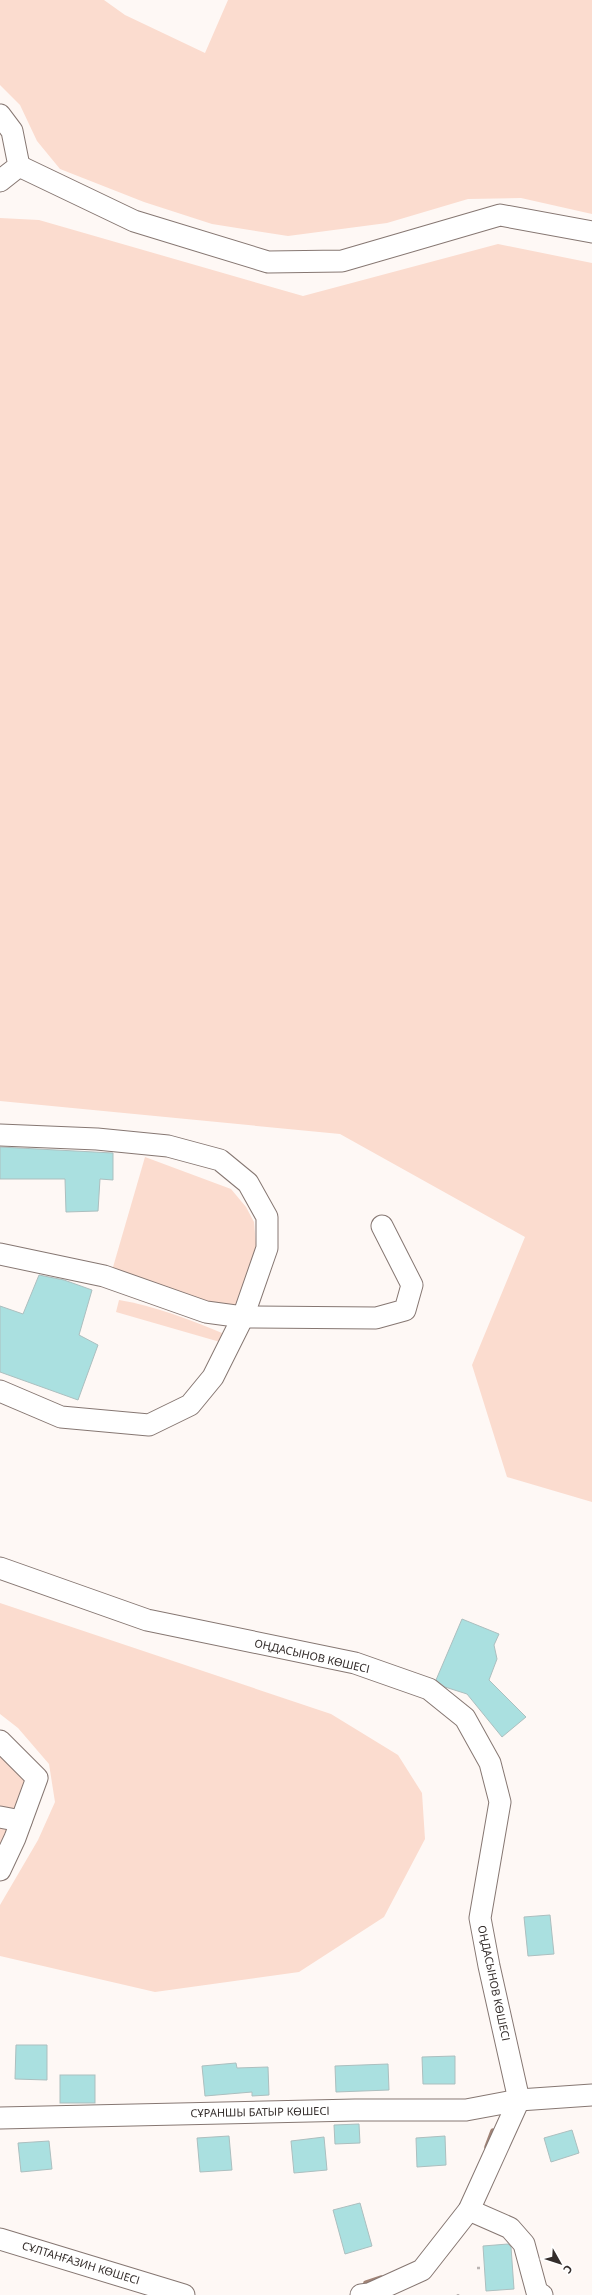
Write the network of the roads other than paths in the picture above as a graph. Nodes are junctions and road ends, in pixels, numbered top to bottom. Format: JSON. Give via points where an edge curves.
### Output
{"nodes":[{"id":1,"x":0,"y":115,"type":"edge"},
{"id":2,"x":18,"y":166,"type":"junction"},
{"id":3,"x":0,"y":181,"type":"edge"},
{"id":4,"x":592,"y":232,"type":"edge"},
{"id":5,"x":0,"y":1135,"type":"edge"},
{"id":6,"x":382,"y":1226,"type":"dead end"},
{"id":7,"x":0,"y":1254,"type":"edge"},
{"id":8,"x":243,"y":1317,"type":"junction"},
{"id":9,"x":0,"y":1391,"type":"edge"},
{"id":10,"x":0,"y":1568,"type":"edge"},
{"id":11,"x":0,"y":1740,"type":"edge"},
{"id":12,"x":0,"y":1817,"type":"edge"},
{"id":13,"x":21,"y":1821,"type":"junction"},
{"id":14,"x":0,"y":1870,"type":"edge"},
{"id":15,"x":592,"y":2095,"type":"edge"},
{"id":16,"x":519,"y":2100,"type":"junction"},
{"id":17,"x":0,"y":2118,"type":"edge"},
{"id":18,"x":469,"y":2210,"type":"junction"},
{"id":19,"x":0,"y":2239,"type":"edge"},
{"id":20,"x":184,"y":2295,"type":"edge"},
{"id":21,"x":361,"y":2295,"type":"edge"},
{"id":22,"x":542,"y":2295,"type":"edge"}],
"edges":[{"from":1,"to":2,"type":"street","via":[[12,131]]},
{"from":2,"to":3,"type":"street"},
{"from":2,"to":4,"type":"street","via":[[134,221],[268,262],[342,260],[500,215]]},
{"from":5,"to":8,"type":"street","via":[[96,1138],[168,1146],[220,1160],[248,1183],[267,1217],[267,1248]]},
{"from":6,"to":8,"type":"street","via":[[412,1285],[405,1310],[376,1318]]},
{"from":7,"to":8,"type":"street","via":[[104,1276],[206,1312]]},
{"from":8,"to":9,"type":"street","via":[[213,1377],[190,1405],[149,1425],[61,1417]]},
{"from":10,"to":16,"type":"street","name":"ОҢДАСЫНОВ КӨШЕСІ","via":[[147,1620],[355,1664],[429,1689],[465,1718],[490,1763],[500,1802],[480,1918]]},
{"from":11,"to":13,"type":"street","via":[[37,1778]]},
{"from":12,"to":13,"type":"street"},
{"from":13,"to":14,"type":"street"},
{"from":15,"to":16,"type":"street","name":"СҰРАНШЫ БАТЫР КӨШЕСІ"},
{"from":16,"to":17,"type":"street","name":"СҰРАНШЫ БАТЫР КӨШЕСІ","via":[[466,2110]]},
{"from":16,"to":18,"type":"street"},
{"from":18,"to":21,"type":"street","via":[[422,2270],[369,2294]]},
{"from":18,"to":22,"type":"street","via":[[510,2228],[524,2244],[537,2292]]},
{"from":19,"to":20,"type":"street","name":"СҰЛТАНҒАЗИН КӨШЕСІ"}]}
